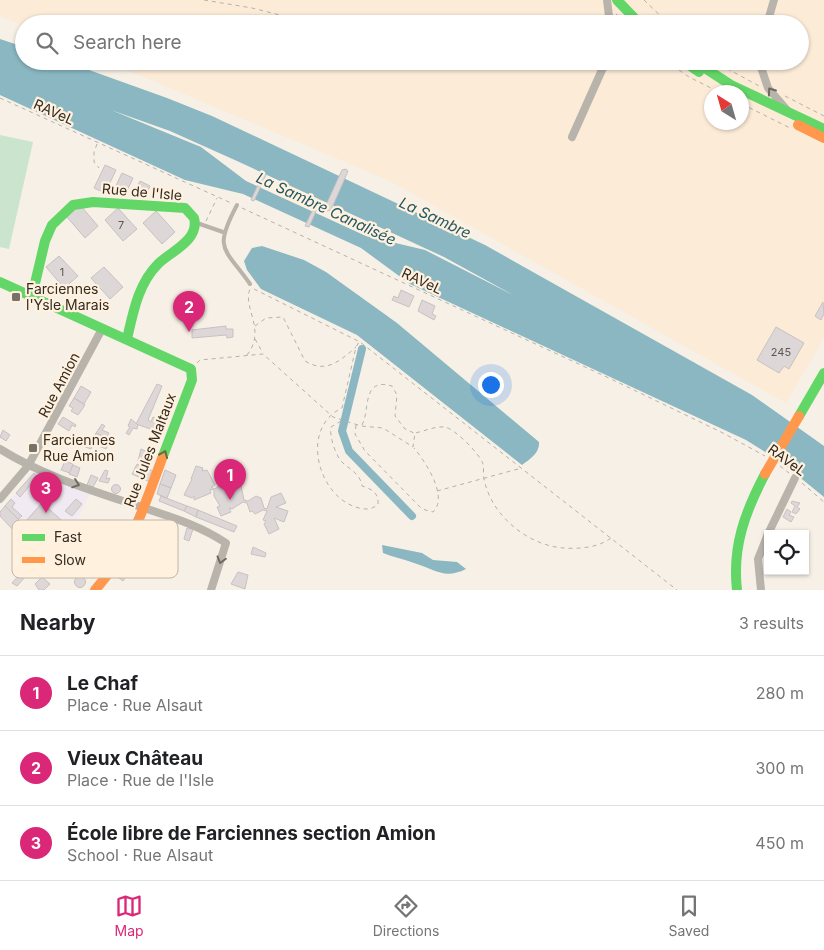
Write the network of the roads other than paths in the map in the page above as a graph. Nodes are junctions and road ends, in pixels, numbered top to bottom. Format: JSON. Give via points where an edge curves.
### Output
{"nodes":[{"id":1,"x":607,"y":0,"type":"edge"},
{"id":2,"x":617,"y":0,"type":"edge"},
{"id":3,"x":626,"y":0,"type":"edge"},
{"id":4,"x":774,"y":0,"type":"edge"},
{"id":5,"x":609,"y":15,"type":"edge"},
{"id":6,"x":631,"y":15,"type":"edge"},
{"id":7,"x":640,"y":15,"type":"edge"},
{"id":8,"x":770,"y":15,"type":"edge"},
{"id":9,"x":601,"y":70,"type":"edge"},
{"id":10,"x":698,"y":70,"type":"edge"},
{"id":11,"x":708,"y":70,"type":"edge"},
{"id":12,"x":762,"y":70,"type":"edge"},
{"id":13,"x":722,"y":85,"type":"edge"},
{"id":14,"x":749,"y":100,"type":"edge"},
{"id":15,"x":792,"y":115,"type":"junction"},
{"id":16,"x":824,"y":129,"type":"edge"},
{"id":17,"x":572,"y":137,"type":"dead end"},
{"id":18,"x":824,"y":138,"type":"edge"},
{"id":19,"x":237,"y":205,"type":"road end"},
{"id":20,"x":200,"y":224,"type":"junction"},
{"id":21,"x":223,"y":232,"type":"junction"},
{"id":22,"x":0,"y":282,"type":"edge"},
{"id":23,"x":250,"y":284,"type":"dead end"},
{"id":24,"x":32,"y":296,"type":"junction"},
{"id":25,"x":102,"y":329,"type":"junction"},
{"id":26,"x":127,"y":339,"type":"junction"},
{"id":27,"x":824,"y":373,"type":"edge"},
{"id":28,"x":0,"y":449,"type":"edge"},
{"id":29,"x":28,"y":466,"type":"junction"},
{"id":30,"x":795,"y":478,"type":"road end"},
{"id":31,"x":0,"y":499,"type":"edge"},
{"id":32,"x":142,"y":508,"type":"junction"},
{"id":33,"x":138,"y":520,"type":"edge"},
{"id":34,"x":770,"y":530,"type":"edge"},
{"id":35,"x":764,"y":544,"type":"edge"},
{"id":36,"x":106,"y":578,"type":"edge"},
{"id":37,"x":95,"y":590,"type":"edge"},
{"id":38,"x":211,"y":590,"type":"edge"},
{"id":39,"x":737,"y":590,"type":"edge"},
{"id":40,"x":761,"y":590,"type":"edge"}],
"edges":[{"from":1,"to":5,"type":"street"},
{"from":2,"to":6,"type":"street"},
{"from":3,"to":7,"type":"street"},
{"from":4,"to":8,"type":"street"},
{"from":9,"to":17,"type":"street"},
{"from":10,"to":13,"type":"street"},
{"from":11,"to":15,"type":"street"},
{"from":15,"to":12,"type":"street","one_way":true,"via":[[770,91]]},
{"from":14,"to":18,"type":"street"},
{"from":15,"to":16,"type":"street"},
{"from":19,"to":21,"type":"lane"},
{"from":20,"to":21,"type":"lane"},
{"from":20,"to":24,"type":"street","name":"Rue de l'Isle","via":[[185,208],[172,206],[93,202],[73,205],[52,225]]},
{"from":20,"to":26,"type":"street","via":[[156,266],[140,289]]},
{"from":21,"to":23,"type":"lane","via":[[229,259]]},
{"from":22,"to":24,"type":"street"},
{"from":24,"to":25,"type":"street"},
{"from":25,"to":26,"type":"street"},
{"from":25,"to":29,"type":"street","name":"Rue Amion"},
{"from":32,"to":26,"type":"street","name":"Rue Jules Maltaux","one_way":true,"via":[[192,380],[191,368]]},
{"from":27,"to":39,"type":"street","bridge":true,"via":[[764,474],[748,508],[736,541],[734,573]]},
{"from":28,"to":29,"type":"street"},
{"from":29,"to":31,"type":"street","name":"Rue Amion"},
{"from":29,"to":32,"type":"street","one_way":true},
{"from":30,"to":34,"type":"street"},
{"from":32,"to":33,"type":"street","name":"Rue Jules Maltaux"},
{"from":32,"to":38,"type":"street","one_way":true,"via":[[184,520],[226,543]]},
{"from":35,"to":40,"type":"street","via":[[758,559]]},
{"from":36,"to":37,"type":"street","name":"Rue Jules Maltaux"}]}
